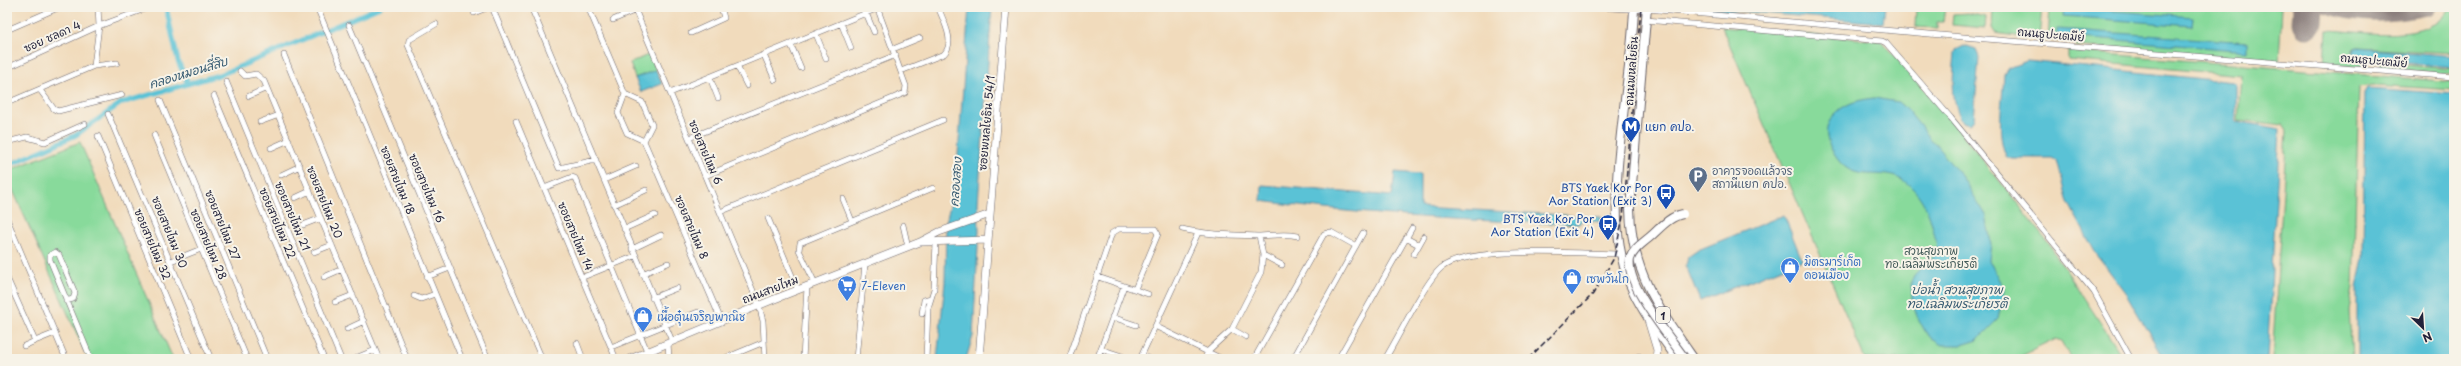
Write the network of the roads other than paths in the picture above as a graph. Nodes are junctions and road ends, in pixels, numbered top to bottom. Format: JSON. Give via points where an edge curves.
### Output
{"nodes":[{"id":1,"x":60,"y":7,"type":"edge"},
{"id":2,"x":98,"y":7,"type":"edge"},
{"id":3,"x":150,"y":7,"type":"edge"},
{"id":4,"x":318,"y":7,"type":"edge"},
{"id":5,"x":490,"y":7,"type":"edge"},
{"id":6,"x":531,"y":7,"type":"edge"},
{"id":7,"x":588,"y":7,"type":"edge"},
{"id":8,"x":721,"y":7,"type":"edge"},
{"id":9,"x":938,"y":7,"type":"edge"},
{"id":10,"x":1006,"y":7,"type":"edge"},
{"id":11,"x":1610,"y":7,"type":"edge"},
{"id":12,"x":876,"y":8,"type":"edge"},
{"id":13,"x":1647,"y":8,"type":"edge"},
{"id":14,"x":635,"y":9,"type":"edge"},
{"id":15,"x":1634,"y":10,"type":"edge"},
{"id":16,"x":474,"y":13,"type":"dead end"},
{"id":17,"x":866,"y":13,"type":"junction"},
{"id":18,"x":613,"y":20,"type":"dead end"},
{"id":19,"x":1646,"y":20,"type":"junction"},
{"id":20,"x":436,"y":24,"type":"dead end"},
{"id":21,"x":841,"y":24,"type":"junction"},
{"id":22,"x":349,"y":25,"type":"dead end"},
{"id":23,"x":99,"y":26,"type":"junction"},
{"id":24,"x":7,"y":30,"type":"edge"},
{"id":25,"x":874,"y":32,"type":"dead end"},
{"id":26,"x":691,"y":33,"type":"dead end"},
{"id":27,"x":816,"y":34,"type":"junction"},
{"id":28,"x":920,"y":38,"type":"dead end"},
{"id":29,"x":791,"y":44,"type":"junction"},
{"id":30,"x":851,"y":48,"type":"dead end"},
{"id":31,"x":893,"y":49,"type":"junction"},
{"id":32,"x":284,"y":55,"type":"dead end"},
{"id":33,"x":764,"y":55,"type":"junction"},
{"id":34,"x":896,"y":55,"type":"junction"},
{"id":35,"x":826,"y":59,"type":"dead end"},
{"id":36,"x":117,"y":64,"type":"dead end"},
{"id":37,"x":94,"y":66,"type":"junction"},
{"id":38,"x":737,"y":66,"type":"junction"},
{"id":39,"x":7,"y":68,"type":"edge"},
{"id":40,"x":801,"y":68,"type":"dead end"},
{"id":41,"x":240,"y":71,"type":"dead end"},
{"id":42,"x":901,"y":71,"type":"junction"},
{"id":43,"x":2454,"y":77,"type":"edge"},
{"id":44,"x":710,"y":78,"type":"junction"},
{"id":45,"x":775,"y":80,"type":"dead end"},
{"id":46,"x":226,"y":81,"type":"dead end"},
{"id":47,"x":747,"y":86,"type":"dead end"},
{"id":48,"x":268,"y":88,"type":"junction"},
{"id":49,"x":40,"y":90,"type":"junction"},
{"id":50,"x":625,"y":94,"type":"junction"},
{"id":51,"x":670,"y":94,"type":"junction"},
{"id":52,"x":122,"y":95,"type":"dead end"},
{"id":53,"x":214,"y":96,"type":"dead end"},
{"id":54,"x":249,"y":96,"type":"dead end"},
{"id":55,"x":718,"y":98,"type":"dead end"},
{"id":56,"x":160,"y":100,"type":"dead end"},
{"id":57,"x":7,"y":103,"type":"edge"},
{"id":58,"x":108,"y":114,"type":"dead end"},
{"id":59,"x":278,"y":115,"type":"junction"},
{"id":60,"x":943,"y":120,"type":"dead end"},
{"id":61,"x":516,"y":121,"type":"dead end"},
{"id":62,"x":260,"y":122,"type":"dead end"},
{"id":63,"x":85,"y":124,"type":"dead end"},
{"id":64,"x":98,"y":136,"type":"dead end"},
{"id":65,"x":154,"y":136,"type":"dead end"},
{"id":66,"x":689,"y":138,"type":"junction"},
{"id":67,"x":289,"y":140,"type":"junction"},
{"id":68,"x":644,"y":141,"type":"junction"},
{"id":69,"x":7,"y":142,"type":"edge"},
{"id":70,"x":271,"y":148,"type":"dead end"},
{"id":71,"x":596,"y":160,"type":"junction"},
{"id":72,"x":300,"y":166,"type":"junction"},
{"id":73,"x":636,"y":166,"type":"dead end"},
{"id":74,"x":281,"y":175,"type":"dead end"},
{"id":75,"x":705,"y":176,"type":"junction"},
{"id":76,"x":604,"y":180,"type":"junction"},
{"id":77,"x":544,"y":188,"type":"junction"},
{"id":78,"x":933,"y":188,"type":"dead end"},
{"id":79,"x":646,"y":190,"type":"dead end"},
{"id":80,"x":310,"y":191,"type":"junction"},
{"id":81,"x":295,"y":198,"type":"dead end"},
{"id":82,"x":843,"y":199,"type":"dead end"},
{"id":83,"x":614,"y":205,"type":"junction"},
{"id":84,"x":720,"y":212,"type":"junction"},
{"id":85,"x":990,"y":214,"type":"junction"},
{"id":86,"x":1683,"y":214,"type":"dead end"},
{"id":87,"x":655,"y":215,"type":"dead end"},
{"id":88,"x":321,"y":218,"type":"junction"},
{"id":89,"x":768,"y":218,"type":"dead end"},
{"id":90,"x":7,"y":219,"type":"edge"},
{"id":91,"x":852,"y":221,"type":"junction"},
{"id":92,"x":303,"y":225,"type":"dead end"},
{"id":93,"x":903,"y":225,"type":"dead end"},
{"id":94,"x":1412,"y":228,"type":"dead end"},
{"id":95,"x":624,"y":229,"type":"junction"},
{"id":96,"x":1182,"y":229,"type":"dead end"},
{"id":97,"x":1198,"y":233,"type":"junction"},
{"id":98,"x":1364,"y":233,"type":"dead end"},
{"id":99,"x":661,"y":235,"type":"dead end"},
{"id":100,"x":1258,"y":236,"type":"junction"},
{"id":101,"x":1298,"y":236,"type":"dead end"},
{"id":102,"x":1424,"y":236,"type":"dead end"},
{"id":103,"x":1406,"y":238,"type":"junction"},
{"id":104,"x":984,"y":240,"type":"junction"},
{"id":105,"x":920,"y":242,"type":"junction"},
{"id":106,"x":938,"y":242,"type":"junction"},
{"id":107,"x":332,"y":245,"type":"junction"},
{"id":108,"x":1419,"y":245,"type":"junction"},
{"id":109,"x":1356,"y":246,"type":"junction"},
{"id":110,"x":908,"y":247,"type":"junction"},
{"id":111,"x":201,"y":249,"type":"junction"},
{"id":112,"x":632,"y":249,"type":"junction"},
{"id":113,"x":314,"y":252,"type":"dead end"},
{"id":114,"x":1414,"y":254,"type":"dead end"},
{"id":115,"x":1621,"y":254,"type":"junction"},
{"id":116,"x":1263,"y":255,"type":"junction"},
{"id":117,"x":635,"y":256,"type":"junction"},
{"id":118,"x":171,"y":261,"type":"junction"},
{"id":119,"x":668,"y":263,"type":"dead end"},
{"id":120,"x":865,"y":264,"type":"junction"},
{"id":121,"x":611,"y":265,"type":"junction"},
{"id":122,"x":1282,"y":265,"type":"dead end"},
{"id":123,"x":450,"y":268,"type":"junction"},
{"id":124,"x":342,"y":269,"type":"junction"},
{"id":125,"x":642,"y":274,"type":"junction"},
{"id":126,"x":324,"y":277,"type":"dead end"},
{"id":127,"x":427,"y":277,"type":"junction"},
{"id":128,"x":583,"y":277,"type":"junction"},
{"id":129,"x":1098,"y":277,"type":"junction"},
{"id":130,"x":7,"y":278,"type":"edge"},
{"id":131,"x":815,"y":284,"type":"junction"},
{"id":132,"x":1124,"y":286,"type":"junction"},
{"id":133,"x":807,"y":287,"type":"junction"},
{"id":134,"x":676,"y":288,"type":"dead end"},
{"id":135,"x":798,"y":290,"type":"junction"},
{"id":136,"x":1135,"y":290,"type":"junction"},
{"id":137,"x":435,"y":294,"type":"junction"},
{"id":138,"x":1148,"y":294,"type":"dead end"},
{"id":139,"x":353,"y":295,"type":"junction"},
{"id":140,"x":414,"y":296,"type":"dead end"},
{"id":141,"x":652,"y":298,"type":"junction"},
{"id":142,"x":931,"y":298,"type":"junction"},
{"id":143,"x":66,"y":301,"type":"junction"},
{"id":144,"x":335,"y":302,"type":"dead end"},
{"id":145,"x":758,"y":305,"type":"junction"},
{"id":146,"x":698,"y":312,"type":"dead end"},
{"id":147,"x":1645,"y":313,"type":"junction"},
{"id":148,"x":922,"y":314,"type":"dead end"},
{"id":149,"x":1112,"y":317,"type":"junction"},
{"id":150,"x":721,"y":320,"type":"junction"},
{"id":151,"x":364,"y":321,"type":"junction"},
{"id":152,"x":1136,"y":325,"type":"dead end"},
{"id":153,"x":665,"y":326,"type":"junction"},
{"id":154,"x":1155,"y":326,"type":"junction"},
{"id":155,"x":347,"y":328,"type":"dead end"},
{"id":156,"x":1232,"y":328,"type":"junction"},
{"id":157,"x":55,"y":333,"type":"junction"},
{"id":158,"x":640,"y":335,"type":"junction"},
{"id":159,"x":1246,"y":337,"type":"dead end"},
{"id":160,"x":35,"y":341,"type":"junction"},
{"id":161,"x":670,"y":342,"type":"junction"},
{"id":162,"x":764,"y":342,"type":"junction"},
{"id":163,"x":577,"y":343,"type":"dead end"},
{"id":164,"x":24,"y":346,"type":"dead end"},
{"id":165,"x":611,"y":347,"type":"junction"},
{"id":166,"x":1101,"y":349,"type":"junction"},
{"id":167,"x":375,"y":350,"type":"junction"},
{"id":168,"x":647,"y":352,"type":"junction"},
{"id":169,"x":1208,"y":352,"type":"junction"},
{"id":170,"x":1122,"y":356,"type":"dead end"},
{"id":171,"x":1639,"y":356,"type":"dead end"},
{"id":172,"x":358,"y":357,"type":"dead end"},
{"id":173,"x":1141,"y":357,"type":"edge"},
{"id":174,"x":66,"y":359,"type":"edge"},
{"id":175,"x":91,"y":359,"type":"edge"},
{"id":176,"x":191,"y":359,"type":"edge"},
{"id":177,"x":211,"y":359,"type":"edge"},
{"id":178,"x":247,"y":359,"type":"edge"},
{"id":179,"x":267,"y":359,"type":"edge"},
{"id":180,"x":324,"y":359,"type":"edge"},
{"id":181,"x":342,"y":359,"type":"edge"},
{"id":182,"x":379,"y":359,"type":"edge"},
{"id":183,"x":407,"y":359,"type":"edge"},
{"id":184,"x":462,"y":359,"type":"edge"},
{"id":185,"x":488,"y":359,"type":"edge"},
{"id":186,"x":542,"y":359,"type":"edge"},
{"id":187,"x":583,"y":359,"type":"edge"},
{"id":188,"x":616,"y":359,"type":"edge"},
{"id":189,"x":630,"y":359,"type":"edge"},
{"id":190,"x":669,"y":359,"type":"edge"},
{"id":191,"x":723,"y":359,"type":"edge"},
{"id":192,"x":765,"y":359,"type":"edge"},
{"id":193,"x":804,"y":359,"type":"edge"},
{"id":194,"x":856,"y":359,"type":"edge"},
{"id":195,"x":926,"y":359,"type":"edge"},
{"id":196,"x":979,"y":359,"type":"edge"},
{"id":197,"x":1069,"y":359,"type":"edge"},
{"id":198,"x":1098,"y":359,"type":"edge"},
{"id":199,"x":1149,"y":359,"type":"edge"},
{"id":200,"x":1205,"y":359,"type":"edge"},
{"id":201,"x":1222,"y":359,"type":"edge"},
{"id":202,"x":1254,"y":359,"type":"edge"},
{"id":203,"x":1293,"y":359,"type":"edge"},
{"id":204,"x":1338,"y":359,"type":"edge"},
{"id":205,"x":1385,"y":359,"type":"edge"},
{"id":206,"x":1632,"y":359,"type":"edge"},
{"id":207,"x":1656,"y":359,"type":"edge"},
{"id":208,"x":1677,"y":359,"type":"edge"},
{"id":209,"x":1685,"y":359,"type":"edge"},
{"id":210,"x":1694,"y":359,"type":"edge"},
{"id":211,"x":2131,"y":359,"type":"edge"}],
"edges":[{"from":1,"to":24,"type":"street"},
{"from":2,"to":23,"type":"street"},
{"from":3,"to":23,"type":"street","name":"ซอย ชลดา 4"},
{"from":4,"to":127,"type":"street","name":"ซอยสายไหม 18"},
{"from":5,"to":16,"type":"street"},
{"from":5,"to":71,"type":"street","via":[[559,168]]},
{"from":6,"to":71,"type":"street"},
{"from":7,"to":50,"type":"street"},
{"from":8,"to":26,"type":"street","via":[[724,18]]},
{"from":9,"to":42,"type":"street","via":[[949,37],[948,50],[944,54]]},
{"from":10,"to":85,"type":"main road","name":"ซอยพหลโยธิน 54/1"},
{"from":11,"to":15,"type":"main road"},
{"from":12,"to":17,"type":"street"},
{"from":12,"to":31,"type":"street"},
{"from":13,"to":15,"type":"main road"},
{"from":13,"to":19,"type":"main road","name":"ถนนพหลโยธิน"},
{"from":13,"to":43,"type":"street","name":"ถนนธูปะเตมีย์","via":[[1986,39]]},
{"from":14,"to":18,"type":"street"},
{"from":14,"to":51,"type":"street","name":"ซอยสายไหม 6"},
{"from":15,"to":19,"type":"main road"},
{"from":15,"to":115,"type":"main road","name":"ถนนพหลโยธิน","number":"1","via":[[1617,195],[1617,226]]},
{"from":17,"to":21,"type":"street"},
{"from":17,"to":25,"type":"street"},
{"from":19,"to":210,"type":"main road","name":"ถนนพหลโยธิน","number":"1","via":[[1630,233],[1648,290]]},
{"from":19,"to":211,"type":"street","via":[[1882,41],[1951,118],[2094,292]]},
{"from":20,"to":186,"type":"street","via":[[409,40],[408,45]]},
{"from":21,"to":27,"type":"street"},
{"from":21,"to":30,"type":"street"},
{"from":22,"to":123,"type":"street","name":"ซอยสายไหม 16"},
{"from":23,"to":37,"type":"street"},
{"from":23,"to":39,"type":"street","name":"ซอย ชลดา 4"},
{"from":27,"to":29,"type":"street"},
{"from":27,"to":35,"type":"street"},
{"from":28,"to":31,"type":"street"},
{"from":29,"to":33,"type":"street"},
{"from":29,"to":40,"type":"street"},
{"from":31,"to":34,"type":"street"},
{"from":32,"to":183,"type":"street"},
{"from":33,"to":38,"type":"street"},
{"from":33,"to":45,"type":"street"},
{"from":34,"to":42,"type":"street"},
{"from":34,"to":66,"type":"street"},
{"from":36,"to":37,"type":"street"},
{"from":37,"to":49,"type":"street"},
{"from":38,"to":44,"type":"street"},
{"from":38,"to":47,"type":"street"},
{"from":41,"to":48,"type":"street","name":"ซอยสายไหม 20","via":[[245,76],[258,75]]},
{"from":42,"to":75,"type":"street","via":[[907,89],[905,93]]},
{"from":44,"to":51,"type":"street"},
{"from":44,"to":55,"type":"street"},
{"from":46,"to":181,"type":"street","name":"ซอยสายไหม 21"},
{"from":48,"to":54,"type":"street"},
{"from":48,"to":59,"type":"street","name":"ซอยสายไหม 20"},
{"from":49,"to":52,"type":"street","via":[[54,109],[58,110]]},
{"from":49,"to":57,"type":"street"},
{"from":50,"to":68,"type":"street","via":[[618,113],[627,133]]},
{"from":50,"to":68,"type":"street","via":[[642,102],[652,125]]},
{"from":51,"to":66,"type":"street","name":"ซอยสายไหม 6"},
{"from":53,"to":180,"type":"street","name":"ซอยสายไหม 22"},
{"from":56,"to":179,"type":"street","name":"ซอยสายไหม 27"},
{"from":58,"to":118,"type":"street","name":"ซอยสายไหม 30"},
{"from":59,"to":62,"type":"street"},
{"from":59,"to":67,"type":"street","name":"ซอยสายไหม 20"},
{"from":60,"to":84,"type":"street"},
{"from":61,"to":77,"type":"street","name":"ซอยสายไหม 14"},
{"from":63,"to":69,"type":"street","via":[[45,142],[27,137]]},
{"from":64,"to":176,"type":"street","name":"ซอยสายไหม 32"},
{"from":65,"to":111,"type":"street","name":"ซอยสายไหม 28"},
{"from":66,"to":75,"type":"street","name":"ซอยสายไหม 6"},
{"from":67,"to":70,"type":"street"},
{"from":67,"to":72,"type":"street","name":"ซอยสายไหม 20"},
{"from":68,"to":150,"type":"street","name":"ซอยสายไหม 8"},
{"from":71,"to":76,"type":"street"},
{"from":72,"to":74,"type":"street"},
{"from":72,"to":80,"type":"street","name":"ซอยสายไหม 20"},
{"from":73,"to":76,"type":"street"},
{"from":75,"to":84,"type":"street","name":"ซอยสายไหม 6"},
{"from":76,"to":83,"type":"street"},
{"from":77,"to":121,"type":"street","via":[[574,177]]},
{"from":77,"to":128,"type":"street","name":"ซอยสายไหม 14"},
{"from":78,"to":91,"type":"street"},
{"from":79,"to":83,"type":"street"},
{"from":80,"to":81,"type":"street"},
{"from":80,"to":88,"type":"street","name":"ซอยสายไหม 20"},
{"from":82,"to":91,"type":"street"},
{"from":83,"to":95,"type":"street"},
{"from":84,"to":145,"type":"street","name":"ซอยสายไหม 6"},
{"from":85,"to":104,"type":"main road","name":"ซอยพหลโยธิน 54/1"},
{"from":85,"to":105,"type":"main road","name":"ถนนสายไหม","via":[[939,232]]},
{"from":86,"to":209,"type":"main road","bridge":true,"via":[[1677,215],[1638,246],[1633,252],[1630,267],[1641,295]]},
{"from":87,"to":95,"type":"street"},
{"from":88,"to":92,"type":"street"},
{"from":88,"to":107,"type":"street","name":"ซอยสายไหม 20"},
{"from":89,"to":135,"type":"street"},
{"from":90,"to":157,"type":"street"},
{"from":91,"to":131,"type":"street","via":[[798,245]]},
{"from":93,"to":110,"type":"street"},
{"from":94,"to":103,"type":"street"},
{"from":95,"to":112,"type":"street"},
{"from":96,"to":97,"type":"street"},
{"from":97,"to":100,"type":"street"},
{"from":97,"to":154,"type":"street"},
{"from":98,"to":109,"type":"street"},
{"from":99,"to":112,"type":"street"},
{"from":100,"to":101,"type":"street","via":[[1279,233]]},
{"from":100,"to":116,"type":"street"},
{"from":102,"to":108,"type":"street"},
{"from":103,"to":108,"type":"street"},
{"from":103,"to":204,"type":"street"},
{"from":104,"to":106,"type":"main road","name":"ถนนสายไหม"},
{"from":104,"to":196,"type":"main road","name":"ซอยพหลโยธิน 54/1"},
{"from":105,"to":106,"type":"main road","name":"ถนนสายไหม"},
{"from":105,"to":110,"type":"main road","name":"ถนนสายไหม"},
{"from":106,"to":142,"type":"street"},
{"from":107,"to":113,"type":"street"},
{"from":107,"to":124,"type":"street","name":"ซอยสายไหม 20"},
{"from":108,"to":114,"type":"street"},
{"from":109,"to":202,"type":"street","via":[[1332,232],[1324,234]]},
{"from":109,"to":203,"type":"street"},
{"from":110,"to":120,"type":"main road","name":"ถนนสายไหม"},
{"from":111,"to":118,"type":"street"},
{"from":111,"to":178,"type":"street","name":"ซอยสายไหม 28"},
{"from":112,"to":117,"type":"street"},
{"from":115,"to":147,"type":"main road","name":"ถนนพหลโยธิน","number":"1","via":[[1629,282]]},
{"from":115,"to":205,"type":"street","via":[[1494,254],[1464,257],[1450,262],[1434,275]]},
{"from":116,"to":122,"type":"street"},
{"from":116,"to":156,"type":"street","via":[[1261,272]]},
{"from":117,"to":121,"type":"street"},
{"from":117,"to":125,"type":"street"},
{"from":118,"to":177,"type":"street","name":"ซอยสายไหม 30"},
{"from":119,"to":125,"type":"street"},
{"from":120,"to":131,"type":"main road","name":"ถนนสายไหม"},
{"from":120,"to":194,"type":"street"},
{"from":121,"to":128,"type":"street"},
{"from":121,"to":158,"type":"street"},
{"from":123,"to":127,"type":"street"},
{"from":123,"to":185,"type":"street","name":"ซอยสายไหม 16"},
{"from":124,"to":126,"type":"street"},
{"from":124,"to":139,"type":"street","name":"ซอยสายไหม 20"},
{"from":125,"to":141,"type":"street"},
{"from":127,"to":137,"type":"street","name":"ซอยสายไหม 18"},
{"from":128,"to":165,"type":"street","name":"ซอยสายไหม 14"},
{"from":129,"to":132,"type":"street"},
{"from":129,"to":136,"type":"street","via":[[1114,230],[1155,229],[1158,234]]},
{"from":129,"to":197,"type":"street"},
{"from":130,"to":160,"type":"street"},
{"from":131,"to":133,"type":"main road","name":"ถนนสายไหม"},
{"from":132,"to":136,"type":"street"},
{"from":132,"to":149,"type":"street"},
{"from":133,"to":135,"type":"main road","name":"ถนนสายไหม"},
{"from":133,"to":193,"type":"street"},
{"from":134,"to":141,"type":"street"},
{"from":135,"to":145,"type":"main road","name":"ถนนสายไหม"},
{"from":136,"to":138,"type":"street"},
{"from":137,"to":140,"type":"street","via":[[421,298]]},
{"from":137,"to":184,"type":"street","name":"ซอยสายไหม 18"},
{"from":139,"to":144,"type":"street"},
{"from":139,"to":151,"type":"street","name":"ซอยสายไหม 20"},
{"from":141,"to":153,"type":"street"},
{"from":142,"to":148,"type":"street","via":[[924,300]]},
{"from":142,"to":195,"type":"street","via":[[928,308]]},
{"from":143,"to":143,"type":"street","via":[[50,258],[55,252],[59,255],[75,293],[73,299]]},
{"from":143,"to":175,"type":"street"},
{"from":145,"to":150,"type":"main road","name":"ถนนสายไหม"},
{"from":145,"to":162,"type":"street","name":"ซอยสายไหม 6","via":[[763,321]]},
{"from":146,"to":153,"type":"street"},
{"from":147,"to":207,"type":"main road","via":[[1657,350]]},
{"from":147,"to":208,"type":"main road","name":"ถนนพหลโยธิน","number":"1"},
{"from":149,"to":152,"type":"street"},
{"from":149,"to":166,"type":"street"},
{"from":150,"to":161,"type":"main road","name":"ถนนสายไหม"},
{"from":151,"to":155,"type":"street"},
{"from":151,"to":167,"type":"street","name":"ซอยสายไหม 20"},
{"from":153,"to":158,"type":"street"},
{"from":153,"to":161,"type":"street"},
{"from":154,"to":169,"type":"street"},
{"from":154,"to":173,"type":"street"},
{"from":156,"to":159,"type":"street"},
{"from":156,"to":169,"type":"street"},
{"from":157,"to":160,"type":"street"},
{"from":157,"to":174,"type":"street"},
{"from":158,"to":165,"type":"street"},
{"from":158,"to":168,"type":"street"},
{"from":160,"to":164,"type":"street"},
{"from":161,"to":168,"type":"main road","name":"ถนนสายไหม"},
{"from":161,"to":190,"type":"street"},
{"from":162,"to":191,"type":"street"},
{"from":162,"to":192,"type":"street","name":"ซอยสายไหม 6"},
{"from":163,"to":187,"type":"street"},
{"from":165,"to":188,"type":"street","name":"ซอยสายไหม 14"},
{"from":166,"to":170,"type":"street"},
{"from":166,"to":198,"type":"street"},
{"from":167,"to":172,"type":"street"},
{"from":167,"to":182,"type":"street","name":"ซอยสายไหม 20"},
{"from":168,"to":189,"type":"main road","name":"ถนนสายไหม"},
{"from":169,"to":200,"type":"street"},
{"from":169,"to":201,"type":"street"},
{"from":171,"to":206,"type":"street"},
{"from":173,"to":199,"type":"street"}]}
